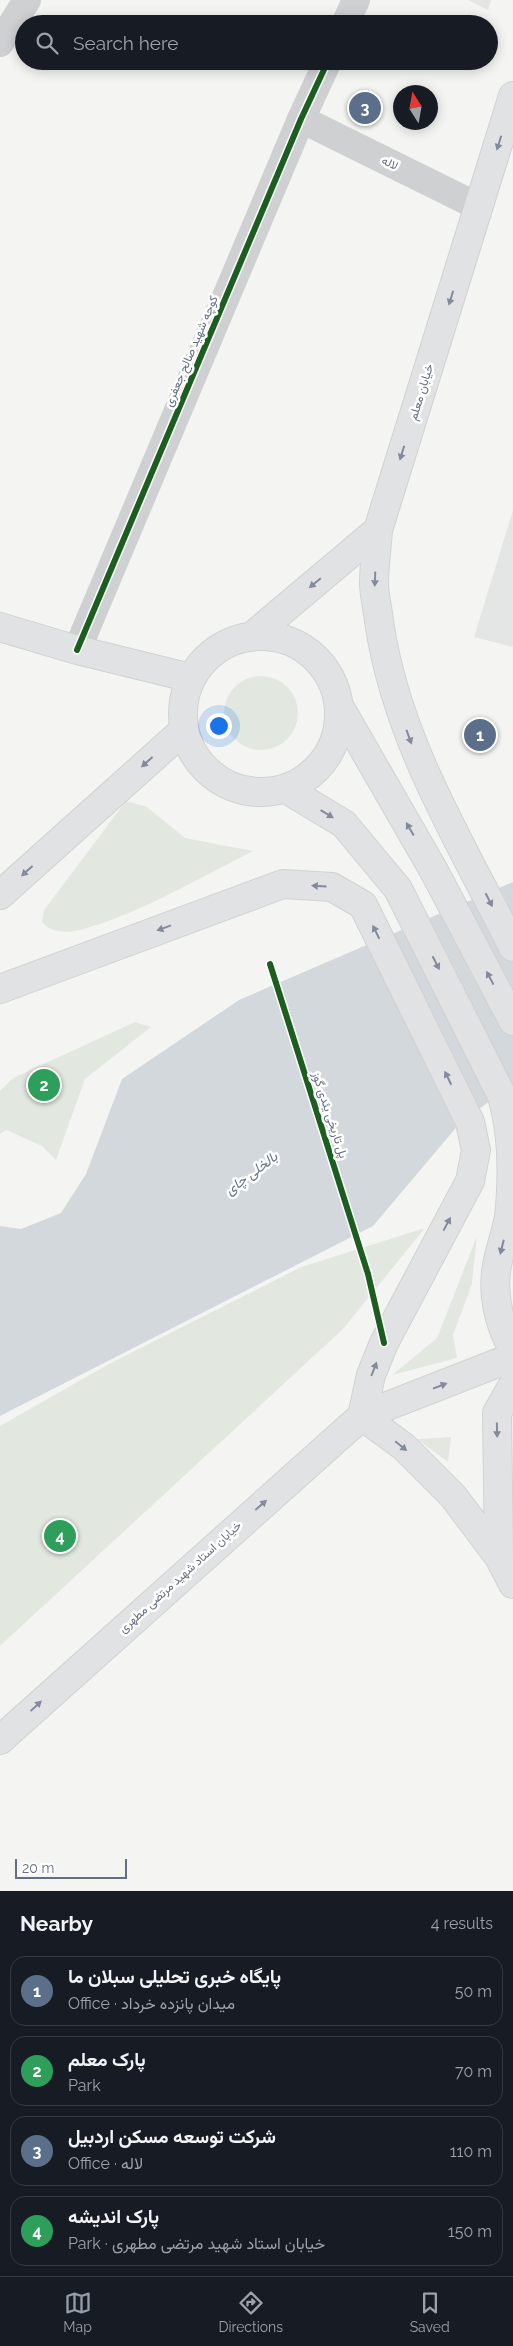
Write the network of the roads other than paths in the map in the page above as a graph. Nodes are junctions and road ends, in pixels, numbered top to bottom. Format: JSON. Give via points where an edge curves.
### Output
{"nodes":[{"id":1,"x":28,"y":0,"type":"edge"},
{"id":2,"x":356,"y":0,"type":"edge"},
{"id":3,"x":18,"y":15,"type":"edge"},
{"id":4,"x":349,"y":15,"type":"edge"},
{"id":5,"x":15,"y":20,"type":"edge"},
{"id":6,"x":0,"y":43,"type":"edge"},
{"id":7,"x":324,"y":70,"type":"edge"},
{"id":8,"x":513,"y":96,"type":"edge"},
{"id":9,"x":301,"y":119,"type":"junction"},
{"id":10,"x":479,"y":207,"type":"junction"},
{"id":11,"x":378,"y":530,"type":"junction"},
{"id":12,"x":0,"y":627,"type":"edge"},
{"id":13,"x":251,"y":637,"type":"junction"},
{"id":14,"x":77,"y":650,"type":"junction"},
{"id":15,"x":191,"y":678,"type":"junction"},
{"id":16,"x":339,"y":706,"type":"junction"},
{"id":17,"x":184,"y":730,"type":"junction"},
{"id":18,"x":286,"y":789,"type":"junction"},
{"id":19,"x":0,"y":895,"type":"edge"},
{"id":20,"x":513,"y":947,"type":"edge"},
{"id":21,"x":0,"y":989,"type":"edge"},
{"id":22,"x":513,"y":1022,"type":"edge"},
{"id":23,"x":513,"y":1349,"type":"edge"},
{"id":24,"x":513,"y":1357,"type":"edge"},
{"id":25,"x":513,"y":1385,"type":"edge"},
{"id":26,"x":362,"y":1416,"type":"junction"},
{"id":27,"x":499,"y":1557,"type":"junction"},
{"id":28,"x":513,"y":1584,"type":"edge"},
{"id":29,"x":0,"y":1740,"type":"edge"}],
"edges":[{"from":1,"to":3,"type":"street"},
{"from":2,"to":4,"type":"street"},
{"from":5,"to":6,"type":"street"},
{"from":7,"to":9,"type":"street","name":"کوچه شهید صالح جعفری"},
{"from":8,"to":10,"type":"main road","name":"خیابان معلم","one_way":true},
{"from":9,"to":10,"type":"street","name":"لاله"},
{"from":9,"to":14,"type":"street","name":"کوچه شهید صالح جعفری"},
{"from":10,"to":11,"type":"main road","name":"خیابان معلم","one_way":true},
{"from":11,"to":13,"type":"main road","one_way":true},
{"from":11,"to":20,"type":"main road","name":"خیابان معلم","one_way":true,"via":[[374,584],[384,655],[412,748]]},
{"from":12,"to":14,"type":"main road"},
{"from":13,"to":15,"type":"main road","via":[[228,643],[214,652]]},
{"from":13,"to":16,"type":"main road","via":[[276,637],[306,650],[318,660],[332,681]]},
{"from":14,"to":15,"type":"main road"},
{"from":15,"to":17,"type":"main road","via":[[183,703]]},
{"from":16,"to":18,"type":"main road","via":[[337,732],[327,756],[309,776]]},
{"from":22,"to":16,"type":"main road","one_way":true,"via":[[434,871]]},
{"from":17,"to":18,"type":"main road","via":[[194,754],[210,774],[234,787],[260,792]]},
{"from":17,"to":19,"type":"main road","one_way":true},
{"from":18,"to":23,"type":"main road","one_way":true,"via":[[344,824],[398,889],[502,1096],[508,1118],[512,1186],[509,1217],[496,1273],[497,1306],[504,1334]]},
{"from":26,"to":21,"type":"main road","one_way":true,"via":[[371,1375],[384,1343],[470,1181],[476,1150],[470,1122],[362,905],[332,887],[283,884]]},
{"from":26,"to":24,"type":"main road","one_way":true},
{"from":25,"to":27,"type":"main road","one_way":true,"via":[[497,1413]]},
{"from":26,"to":27,"type":"main road","one_way":true,"via":[[404,1447],[453,1496]]},
{"from":29,"to":26,"type":"main road","name":"خیابان استاد شهید مرتضی مطهری","one_way":true},
{"from":27,"to":28,"type":"main road"}]}
